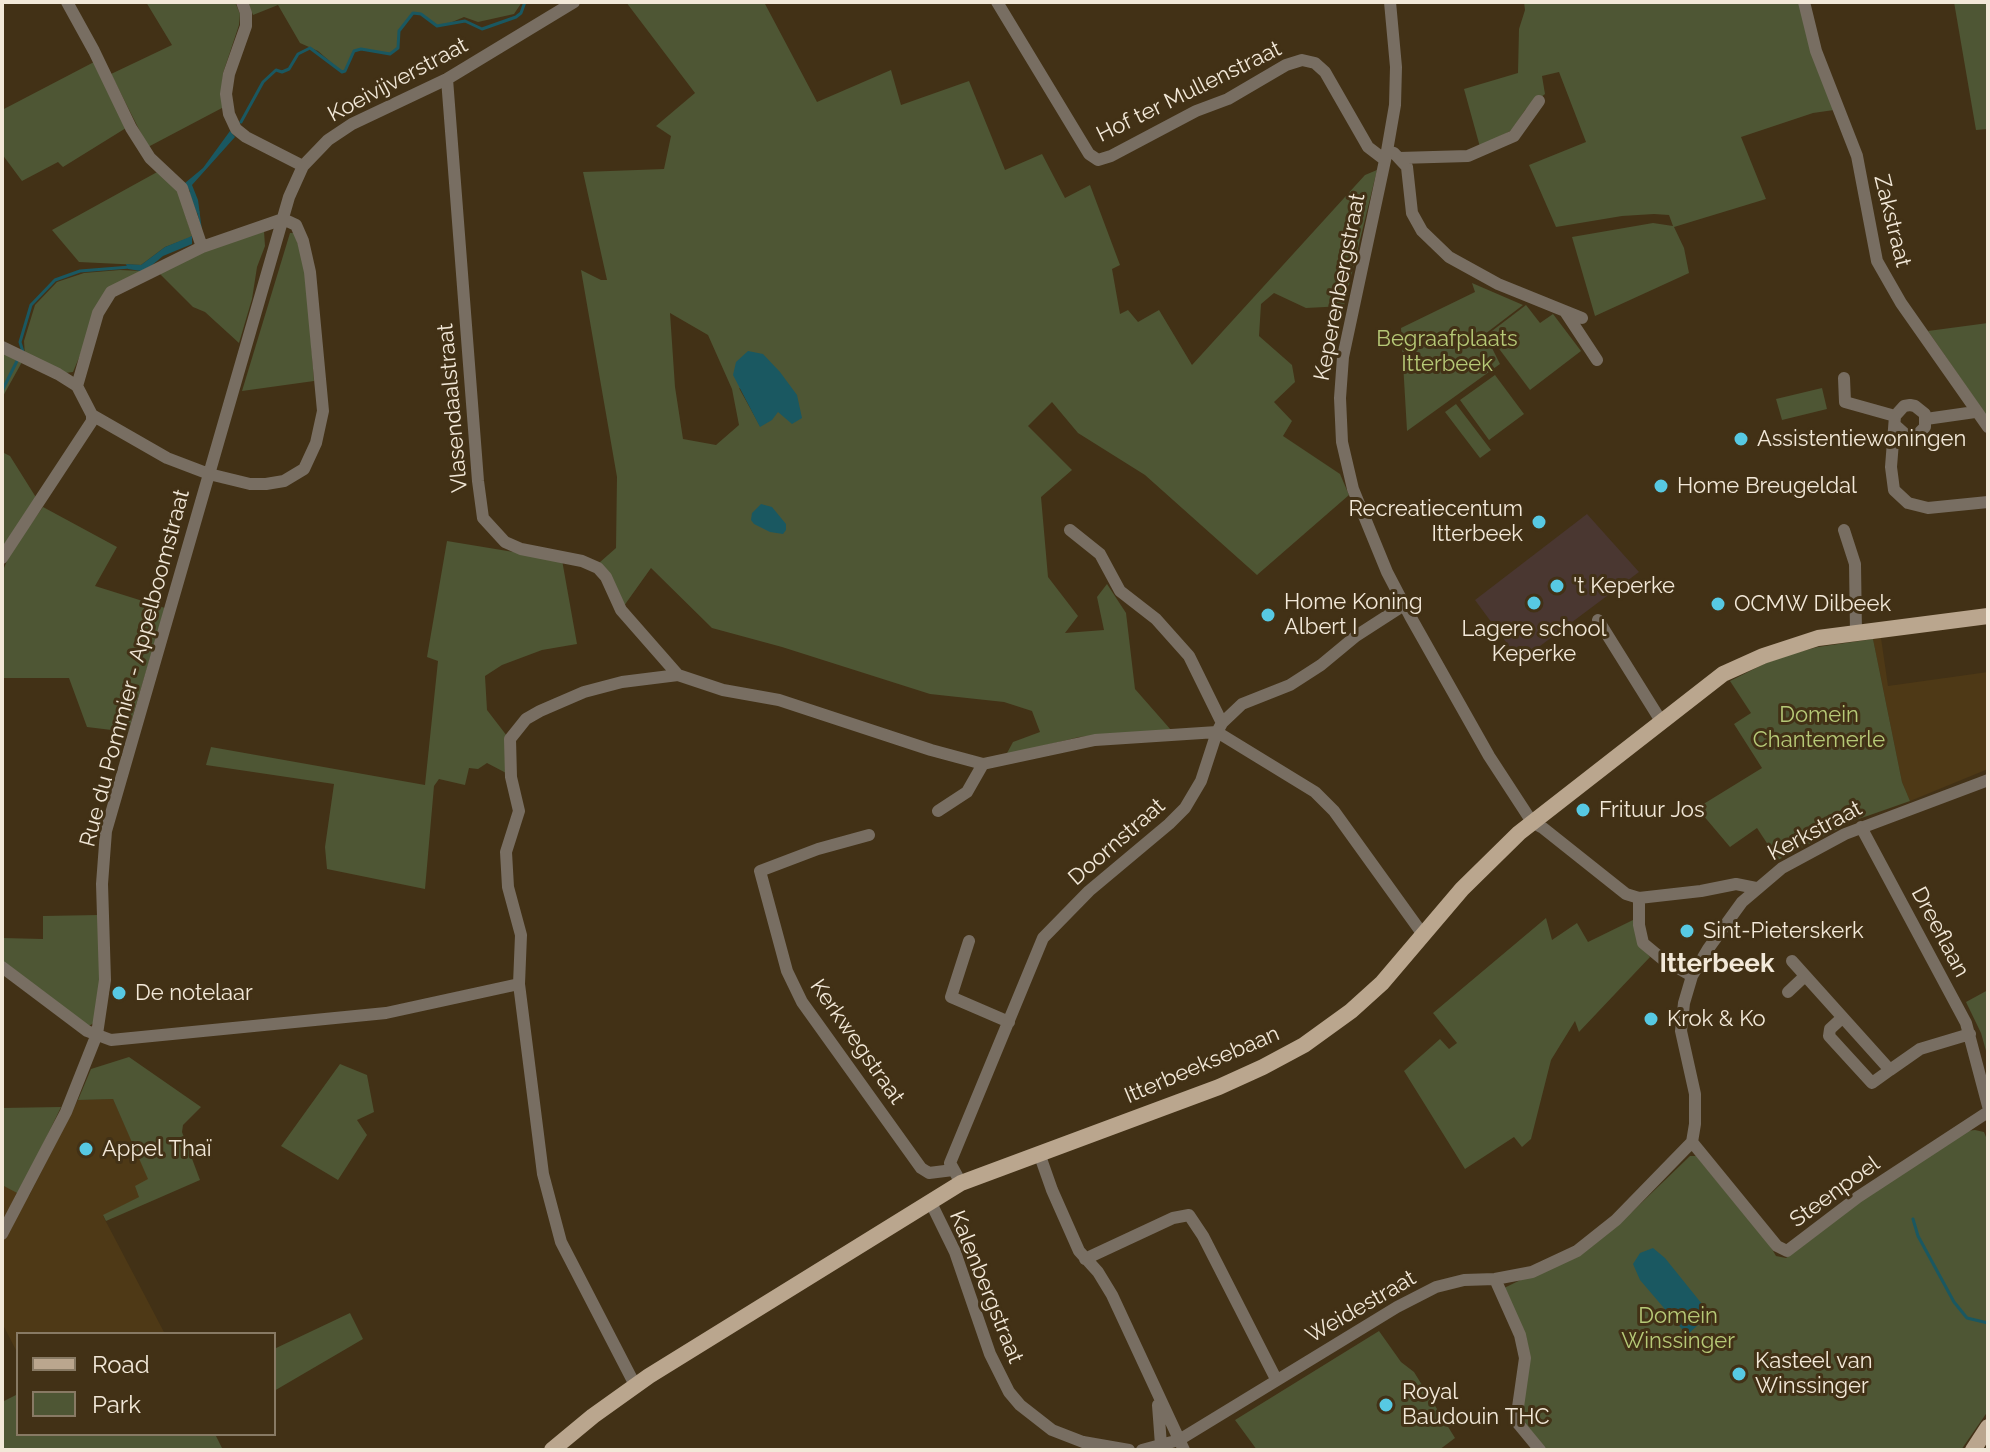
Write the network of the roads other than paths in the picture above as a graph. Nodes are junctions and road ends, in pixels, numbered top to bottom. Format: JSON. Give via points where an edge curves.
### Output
{"nodes":[{"id":1,"x":67,"y":2,"type":"edge"},
{"id":2,"x":242,"y":2,"type":"edge"},
{"id":3,"x":574,"y":2,"type":"edge"},
{"id":4,"x":997,"y":2,"type":"edge"},
{"id":5,"x":1390,"y":2,"type":"edge"},
{"id":6,"x":1804,"y":2,"type":"edge"},
{"id":7,"x":447,"y":79,"type":"junction"},
{"id":8,"x":1539,"y":101,"type":"dead end"},
{"id":9,"x":1390,"y":156,"type":"junction"},
{"id":10,"x":303,"y":166,"type":"junction"},
{"id":11,"x":283,"y":219,"type":"junction"},
{"id":12,"x":202,"y":247,"type":"junction"},
{"id":13,"x":1566,"y":313,"type":"junction"},
{"id":14,"x":1582,"y":318,"type":"dead end"},
{"id":15,"x":2,"y":347,"type":"edge"},
{"id":16,"x":1597,"y":360,"type":"dead end"},
{"id":17,"x":1844,"y":378,"type":"dead end"},
{"id":18,"x":77,"y":386,"type":"junction"},
{"id":19,"x":227,"y":411,"type":"joint"},
{"id":20,"x":1975,"y":412,"type":"junction"},
{"id":21,"x":92,"y":415,"type":"junction"},
{"id":22,"x":1926,"y":419,"type":"junction"},
{"id":23,"x":1896,"y":421,"type":"junction"},
{"id":24,"x":1988,"y":427,"type":"edge"},
{"id":25,"x":209,"y":474,"type":"junction"},
{"id":26,"x":1988,"y":502,"type":"edge"},
{"id":27,"x":1070,"y":530,"type":"dead end"},
{"id":28,"x":1844,"y":530,"type":"dead end"},
{"id":29,"x":2,"y":558,"type":"edge"},
{"id":30,"x":1404,"y":605,"type":"junction"},
{"id":31,"x":1988,"y":616,"type":"edge"},
{"id":32,"x":1598,"y":620,"type":"dead end"},
{"id":33,"x":1856,"y":632,"type":"junction"},
{"id":34,"x":673,"y":675,"type":"junction"},
{"id":35,"x":1661,"y":721,"type":"junction"},
{"id":36,"x":1220,"y":727,"type":"junction"},
{"id":37,"x":983,"y":764,"type":"junction"},
{"id":38,"x":1988,"y":780,"type":"edge"},
{"id":39,"x":938,"y":811,"type":"dead end"},
{"id":40,"x":1532,"y":822,"type":"junction"},
{"id":41,"x":1861,"y":827,"type":"junction"},
{"id":42,"x":869,"y":835,"type":"dead end"},
{"id":43,"x":1756,"y":888,"type":"junction"},
{"id":44,"x":1639,"y":898,"type":"junction"},
{"id":45,"x":1424,"y":936,"type":"junction"},
{"id":46,"x":969,"y":941,"type":"dead end"},
{"id":47,"x":1792,"y":961,"type":"dead end"},
{"id":48,"x":2,"y":967,"type":"edge"},
{"id":49,"x":1692,"y":976,"type":"junction"},
{"id":50,"x":1805,"y":976,"type":"junction"},
{"id":51,"x":519,"y":984,"type":"junction"},
{"id":52,"x":1788,"y":992,"type":"dead end"},
{"id":53,"x":1842,"y":1018,"type":"junction"},
{"id":54,"x":1009,"y":1022,"type":"junction"},
{"id":55,"x":97,"y":1034,"type":"junction"},
{"id":56,"x":1970,"y":1034,"type":"junction"},
{"id":57,"x":1890,"y":1070,"type":"junction"},
{"id":58,"x":1988,"y":1106,"type":"edge"},
{"id":59,"x":1988,"y":1112,"type":"edge"},
{"id":60,"x":1692,"y":1142,"type":"junction"},
{"id":61,"x":1039,"y":1153,"type":"junction"},
{"id":62,"x":957,"y":1177,"type":"junction"},
{"id":63,"x":930,"y":1201,"type":"junction"},
{"id":64,"x":2,"y":1234,"type":"edge"},
{"id":65,"x":1085,"y":1259,"type":"junction"},
{"id":66,"x":1495,"y":1279,"type":"junction"},
{"id":67,"x":1276,"y":1379,"type":"junction"},
{"id":68,"x":635,"y":1385,"type":"junction"},
{"id":69,"x":1158,"y":1398,"type":"junction"},
{"id":70,"x":1988,"y":1427,"type":"edge"},
{"id":71,"x":1988,"y":1443,"type":"edge"},
{"id":72,"x":1161,"y":1445,"type":"junction"},
{"id":73,"x":1181,"y":1445,"type":"edge"},
{"id":74,"x":1082,"y":1446,"type":"edge"},
{"id":75,"x":552,"y":1450,"type":"edge"},
{"id":76,"x":1129,"y":1450,"type":"edge"},
{"id":77,"x":1142,"y":1450,"type":"edge"},
{"id":78,"x":1540,"y":1450,"type":"edge"},
{"id":79,"x":1973,"y":1450,"type":"edge"},
{"id":80,"x":1984,"y":1450,"type":"edge"}],
"edges":[{"from":1,"to":12,"type":"street","via":[[131,128],[150,158],[182,188]]},
{"from":2,"to":10,"type":"street","via":[[246,26],[229,74],[229,114],[246,137]]},
{"from":3,"to":7,"type":"street","name":"Koeivijverstraat"},
{"from":4,"to":9,"type":"street","name":"Hof ter Mullenstraat","via":[[1089,154],[1098,160],[1302,60],[1325,72],[1368,147]]},
{"from":5,"to":9,"type":"street","name":"Keperenbergstraat","via":[[1395,80]]},
{"from":6,"to":20,"type":"street","name":"Zakstraat","via":[[1816,51],[1857,156],[1877,261]]},
{"from":7,"to":10,"type":"street","name":"Koeivijverstraat","via":[[352,124]]},
{"from":7,"to":34,"type":"street","name":"Vlasendaalstraat","via":[[483,518],[505,542],[521,549],[598,568],[621,610]]},
{"from":8,"to":9,"type":"street","via":[[1514,136],[1468,156]]},
{"from":9,"to":13,"type":"street","via":[[1407,167],[1412,213],[1434,245],[1472,271]]},
{"from":9,"to":30,"type":"street","name":"Keperenbergstraat","via":[[1343,357],[1340,398],[1342,442],[1353,489]]},
{"from":10,"to":11,"type":"street","name":"Koeivijverstraat"},
{"from":11,"to":12,"type":"street"},
{"from":11,"to":19,"type":"street","name":"Koeivijverstraat"},
{"from":11,"to":25,"type":"street","name":"Rue du Pommier - Appelboomstraat","via":[[296,225],[310,272],[323,411],[316,443],[304,469],[284,481],[250,484]]},
{"from":12,"to":18,"type":"street","via":[[111,292]]},
{"from":13,"to":14,"type":"street"},
{"from":13,"to":16,"type":"street"},
{"from":15,"to":18,"type":"street"},
{"from":17,"to":23,"type":"street","via":[[1845,402]]},
{"from":18,"to":21,"type":"street"},
{"from":19,"to":25,"type":"street","name":"Rue du Pommier - Appelboomstraat"},
{"from":20,"to":22,"type":"street"},
{"from":20,"to":24,"type":"street","name":"Zakstraat"},
{"from":21,"to":25,"type":"street","via":[[167,458]]},
{"from":21,"to":29,"type":"street"},
{"from":22,"to":23,"type":"street","via":[[1922,409],[1910,405]]},
{"from":22,"to":23,"type":"street","via":[[1922,431],[1911,436],[1901,433]]},
{"from":23,"to":26,"type":"street","via":[[1894,490],[1908,503],[1928,508]]},
{"from":25,"to":55,"type":"street","name":"Rue du Pommier - Appelboomstraat","via":[[106,831],[105,980]]},
{"from":27,"to":36,"type":"street","via":[[1100,554],[1120,591],[1156,619],[1189,656]]},
{"from":28,"to":33,"type":"street","via":[[1855,564]]},
{"from":30,"to":36,"type":"street","via":[[1290,685],[1242,704]]},
{"from":30,"to":40,"type":"street","name":"Keperenbergstraat"},
{"from":31,"to":33,"type":"main road","name":"Itterbeeksebaan"},
{"from":32,"to":35,"type":"street"},
{"from":33,"to":35,"type":"main road","name":"Itterbeeksebaan","via":[[1796,643],[1742,664]]},
{"from":34,"to":37,"type":"street","via":[[779,700]]},
{"from":34,"to":51,"type":"street","via":[[622,682],[558,702],[526,719],[510,739],[519,811],[506,852],[506,873],[521,935]]},
{"from":35,"to":40,"type":"main road","name":"Itterbeeksebaan"},
{"from":36,"to":37,"type":"street","via":[[1095,740]]},
{"from":36,"to":45,"type":"street","via":[[1315,792],[1334,811]]},
{"from":36,"to":54,"type":"street","name":"Doornstraat","via":[[1185,808],[1043,938]]},
{"from":37,"to":39,"type":"street","via":[[967,792]]},
{"from":38,"to":41,"type":"street","name":"Kerkstraat"},
{"from":40,"to":44,"type":"street","via":[[1615,886]]},
{"from":40,"to":45,"type":"main road","name":"Itterbeeksebaan","via":[[1462,889]]},
{"from":41,"to":43,"type":"street","name":"Kerkstraat","via":[[1788,864]]},
{"from":41,"to":56,"type":"street","name":"Dreeflaan"},
{"from":42,"to":62,"type":"street","name":"Kerkwegstraat","via":[[760,871],[787,971],[802,1002],[921,1168]]},
{"from":43,"to":44,"type":"street","via":[[1736,884]]},
{"from":43,"to":49,"type":"street","name":"Kerkstraat"},
{"from":44,"to":49,"type":"street","via":[[1643,943]]},
{"from":45,"to":61,"type":"main road","name":"Itterbeeksebaan","via":[[1351,1011],[1285,1056],[1219,1087]]},
{"from":46,"to":54,"type":"street","via":[[951,997]]},
{"from":47,"to":50,"type":"street"},
{"from":48,"to":55,"type":"street"},
{"from":49,"to":60,"type":"street","name":"Kerkstraat","via":[[1681,1031],[1695,1094]]},
{"from":50,"to":52,"type":"street"},
{"from":50,"to":53,"type":"street"},
{"from":51,"to":55,"type":"street","via":[[386,1013],[111,1040]]},
{"from":51,"to":68,"type":"street","via":[[543,1174],[561,1242]]},
{"from":53,"to":57,"type":"street"},
{"from":53,"to":57,"type":"street","via":[[1829,1036],[1867,1078],[1872,1083]]},
{"from":54,"to":62,"type":"street","name":"Doornstraat","via":[[950,1163]]},
{"from":55,"to":64,"type":"street","name":"Rue du Pommier - Appelboomstraat","via":[[66,1112]]},
{"from":56,"to":57,"type":"street","via":[[1920,1049]]},
{"from":56,"to":58,"type":"street","name":"Dreeflaan"},
{"from":59,"to":60,"type":"street","name":"Steenpoel","via":[[1858,1197],[1787,1251],[1777,1246]]},
{"from":60,"to":66,"type":"street","name":"Weidestraat","via":[[1616,1220],[1577,1251],[1532,1272]]},
{"from":61,"to":62,"type":"main road","name":"Itterbeeksebaan"},
{"from":61,"to":65,"type":"street"},
{"from":62,"to":63,"type":"main road","name":"Itterbeeksebaan"},
{"from":63,"to":68,"type":"main road","name":"Itterbeeksebaan"},
{"from":63,"to":74,"type":"street","name":"Kalenbergstraat","via":[[955,1252],[1004,1385],[1045,1425]]},
{"from":65,"to":67,"type":"street","via":[[1189,1215]]},
{"from":65,"to":69,"type":"street","via":[[1112,1295]]},
{"from":66,"to":67,"type":"street","name":"Weidestraat","via":[[1464,1280],[1411,1298]]},
{"from":66,"to":78,"type":"street","via":[[1525,1358],[1516,1421]]},
{"from":67,"to":73,"type":"street","name":"Weidestraat"},
{"from":68,"to":75,"type":"main road","name":"Itterbeeksebaan"},
{"from":69,"to":72,"type":"street"},
{"from":69,"to":73,"type":"street"},
{"from":70,"to":79,"type":"main road"},
{"from":71,"to":80,"type":"main road"},
{"from":72,"to":73,"type":"street"},
{"from":72,"to":77,"type":"street"},
{"from":74,"to":76,"type":"street","name":"Kalenbergstraat"}]}
